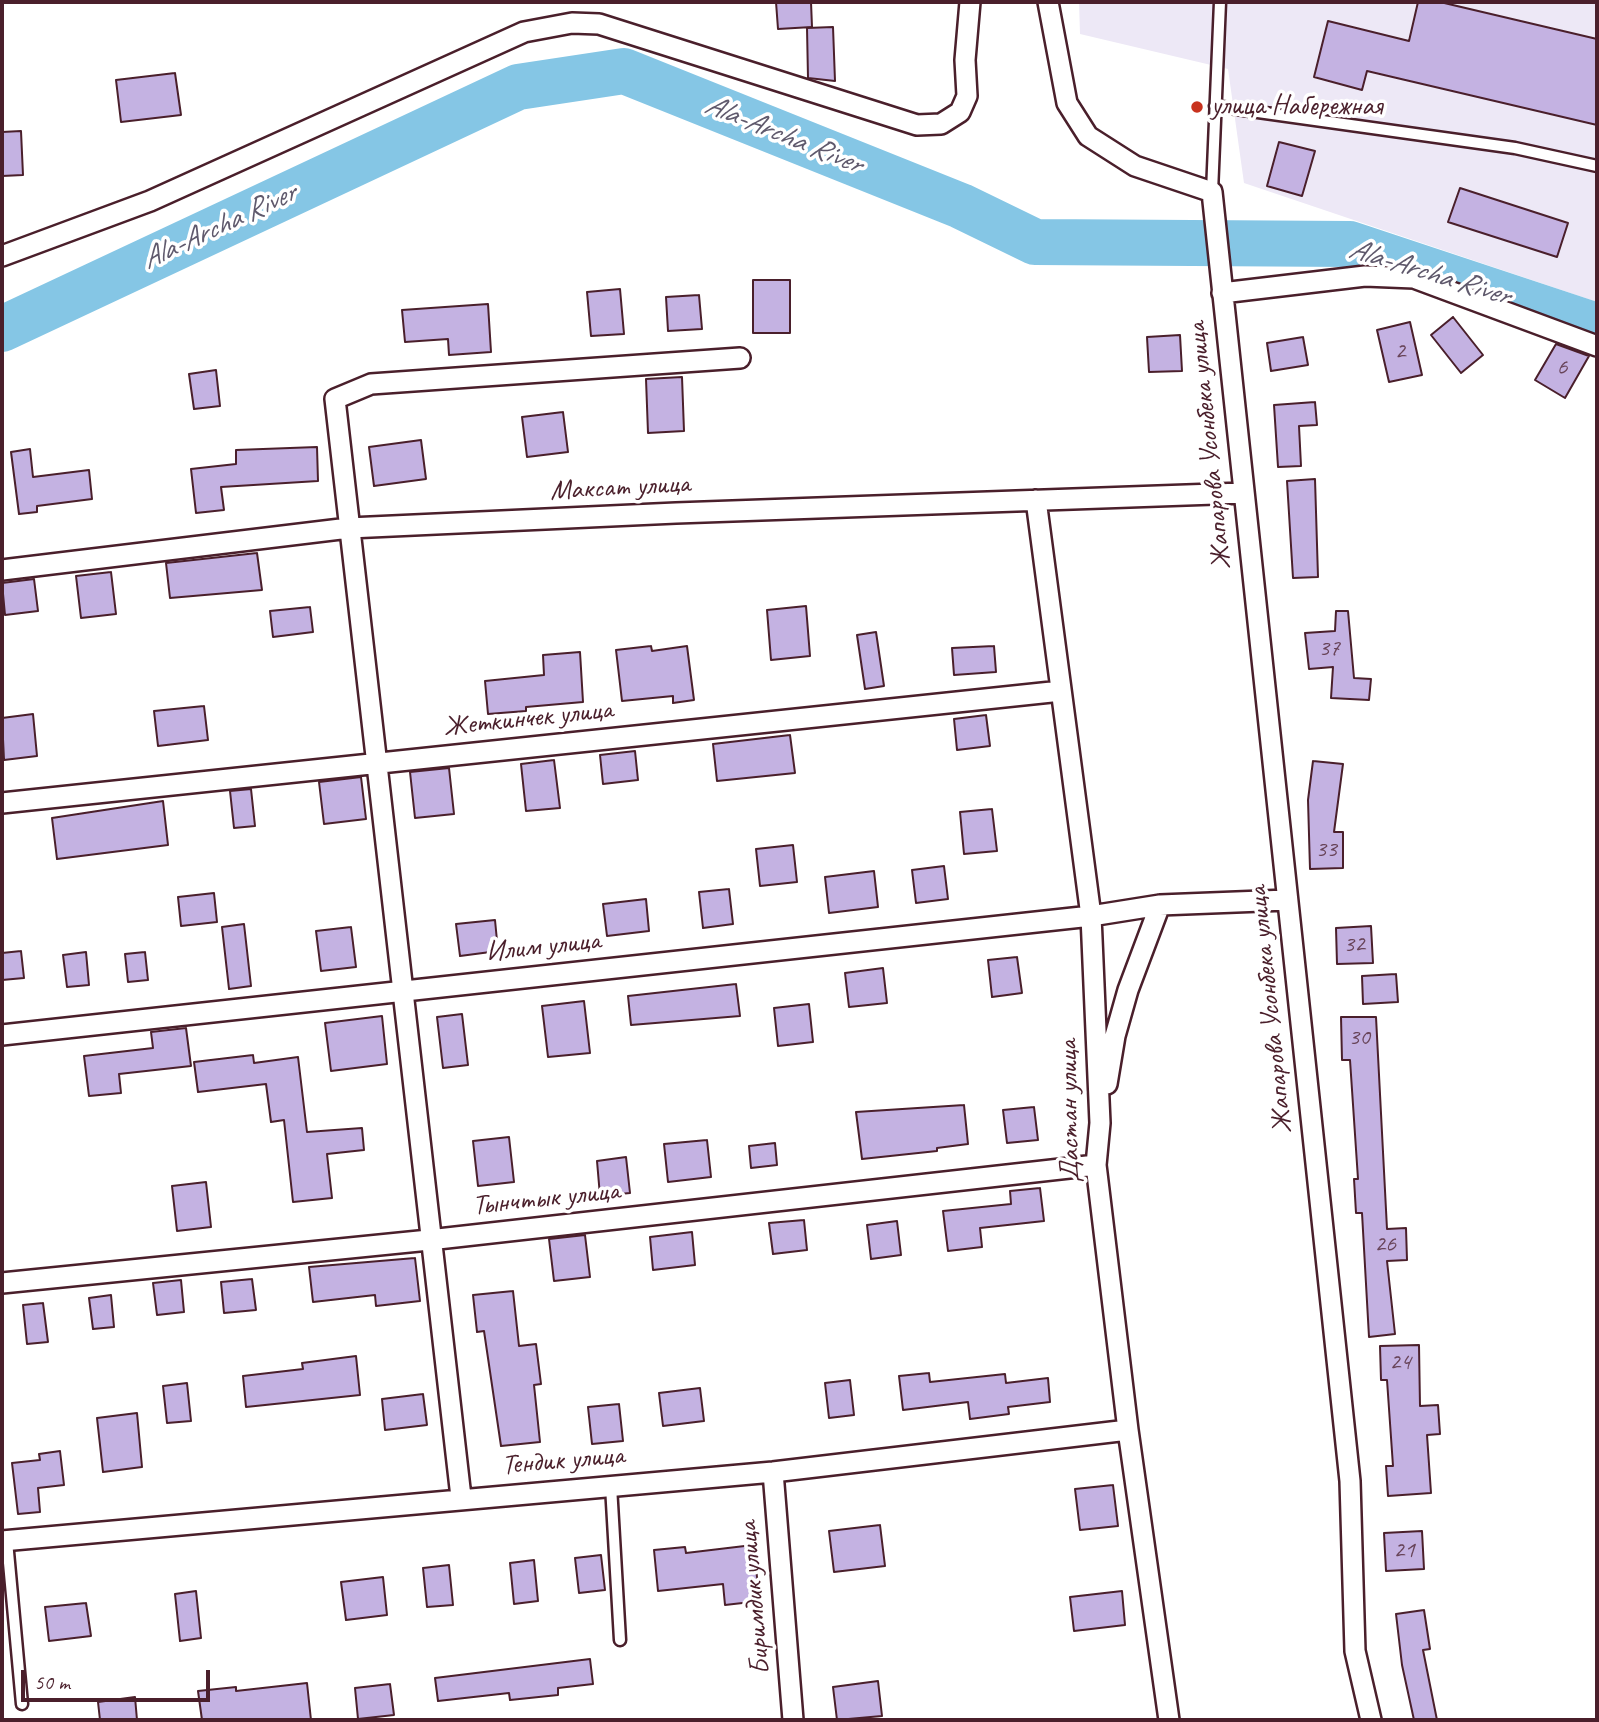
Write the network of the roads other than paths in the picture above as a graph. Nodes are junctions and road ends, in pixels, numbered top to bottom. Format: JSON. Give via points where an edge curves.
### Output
{"nodes":[{"id":1,"x":970,"y":2,"type":"edge"},
{"id":2,"x":1049,"y":2,"type":"edge"},
{"id":3,"x":1220,"y":2,"type":"edge"},
{"id":4,"x":1216,"y":107,"type":"junction"},
{"id":5,"x":1597,"y":166,"type":"edge"},
{"id":6,"x":1212,"y":192,"type":"junction"},
{"id":7,"x":2,"y":256,"type":"edge"},
{"id":8,"x":1222,"y":293,"type":"junction"},
{"id":9,"x":1597,"y":346,"type":"edge"},
{"id":10,"x":740,"y":358,"type":"dead end"},
{"id":11,"x":1243,"y":493,"type":"junction"},
{"id":12,"x":1036,"y":500,"type":"junction"},
{"id":13,"x":349,"y":528,"type":"junction"},
{"id":14,"x":2,"y":570,"type":"edge"},
{"id":15,"x":1061,"y":691,"type":"junction"},
{"id":16,"x":376,"y":763,"type":"junction"},
{"id":17,"x":2,"y":803,"type":"edge"},
{"id":18,"x":1287,"y":900,"type":"junction"},
{"id":19,"x":1160,"y":905,"type":"junction"},
{"id":20,"x":1091,"y":916,"type":"junction"},
{"id":21,"x":401,"y":991,"type":"junction"},
{"id":22,"x":2,"y":1035,"type":"edge"},
{"id":23,"x":1100,"y":1123,"type":"junction"},
{"id":24,"x":1096,"y":1165,"type":"junction"},
{"id":25,"x":429,"y":1240,"type":"junction"},
{"id":26,"x":2,"y":1283,"type":"edge"},
{"id":27,"x":1128,"y":1430,"type":"junction"},
{"id":28,"x":773,"y":1472,"type":"junction"},
{"id":29,"x":611,"y":1485,"type":"junction"},
{"id":30,"x":461,"y":1497,"type":"junction"},
{"id":31,"x":4,"y":1541,"type":"edge"},
{"id":32,"x":620,"y":1640,"type":"dead end"},
{"id":33,"x":22,"y":1704,"type":"dead end"},
{"id":34,"x":793,"y":1720,"type":"edge"},
{"id":35,"x":1169,"y":1720,"type":"edge"},
{"id":36,"x":1371,"y":1720,"type":"edge"}],
"edges":[{"from":1,"to":7,"type":"street","via":[[967,96],[960,113],[941,124],[918,125],[599,24],[572,23],[524,32],[150,201]]},
{"from":2,"to":6,"type":"street","via":[[1067,103],[1088,136],[1135,166]]},
{"from":3,"to":4,"type":"lane"},
{"from":4,"to":5,"type":"lane","via":[[1515,148]]},
{"from":4,"to":6,"type":"lane"},
{"from":6,"to":8,"type":"street","name":"Жапарова Усонбека улица"},
{"from":8,"to":9,"type":"street","via":[[1365,276],[1414,278]]},
{"from":8,"to":11,"type":"street","name":"Жапарова Усонбека улица"},
{"from":10,"to":13,"type":"street","via":[[371,384],[335,399]]},
{"from":11,"to":12,"type":"street","name":"Максат улица"},
{"from":11,"to":18,"type":"street","name":"Жапарова Усонбека улица"},
{"from":12,"to":13,"type":"street","name":"Максат улица"},
{"from":12,"to":15,"type":"street","name":"Дастан улица"},
{"from":13,"to":14,"type":"street","name":"Максат улица"},
{"from":13,"to":16,"type":"street"},
{"from":15,"to":16,"type":"street","name":"Жеткинчек улица"},
{"from":15,"to":20,"type":"street","name":"Дастан улица"},
{"from":16,"to":17,"type":"street","name":"Жеткинчек улица"},
{"from":16,"to":21,"type":"street"},
{"from":18,"to":19,"type":"street","name":"Илим улица"},
{"from":18,"to":36,"type":"street","name":"Жапарова Усонбека улица","via":[[1349,1481],[1355,1651]]},
{"from":19,"to":20,"type":"street","name":"Илим улица"},
{"from":19,"to":23,"type":"street","via":[[1115,1037]]},
{"from":20,"to":21,"type":"street","name":"Илим улица"},
{"from":20,"to":23,"type":"street","name":"Дастан улица"},
{"from":21,"to":22,"type":"street","name":"Илим улица"},
{"from":21,"to":25,"type":"street"},
{"from":23,"to":24,"type":"street","name":"Дастан улица"},
{"from":24,"to":25,"type":"street","name":"Тынчтык улица"},
{"from":24,"to":27,"type":"street","name":"Дастан улица"},
{"from":25,"to":26,"type":"street","name":"Тынчтык улица"},
{"from":25,"to":30,"type":"street"},
{"from":27,"to":28,"type":"street","name":"Тендик улица"},
{"from":27,"to":35,"type":"street","name":"Дастан улица"},
{"from":28,"to":29,"type":"street","name":"Тендик улица"},
{"from":28,"to":34,"type":"street","name":"Биримдик улица"},
{"from":29,"to":30,"type":"street","name":"Тендик улица"},
{"from":29,"to":32,"type":"lane"},
{"from":30,"to":31,"type":"street","name":"Тендик улица"},
{"from":31,"to":33,"type":"lane"}]}
